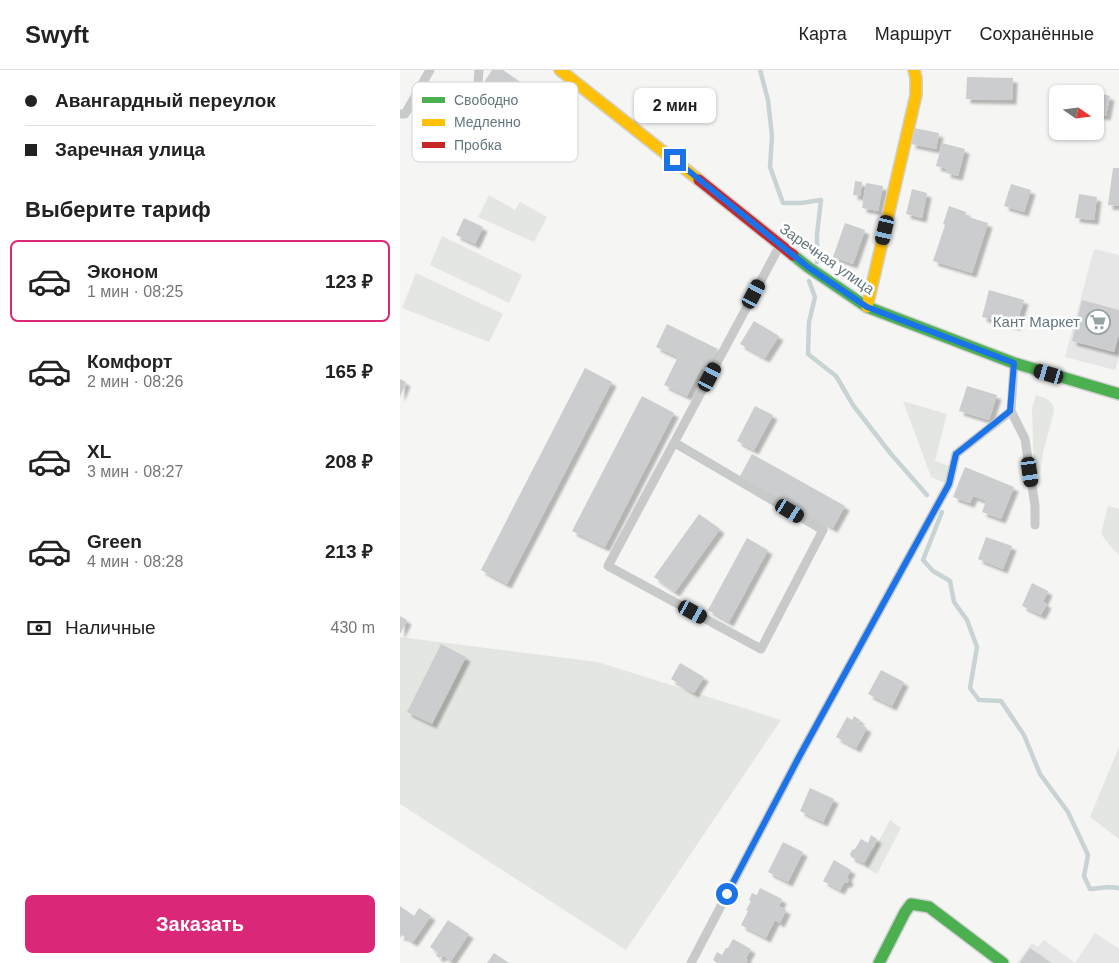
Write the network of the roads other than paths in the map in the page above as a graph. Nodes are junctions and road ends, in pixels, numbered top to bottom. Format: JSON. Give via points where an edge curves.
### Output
{"nodes":[{"id":1,"x":430,"y":70,"type":"edge"},
{"id":2,"x":560,"y":70,"type":"edge"},
{"id":3,"x":914,"y":70,"type":"edge"},
{"id":4,"x":423,"y":82,"type":"edge"},
{"id":5,"x":575,"y":82,"type":"edge"},
{"id":6,"x":578,"y":84,"type":"edge"},
{"id":7,"x":412,"y":102,"type":"edge"},
{"id":8,"x":400,"y":114,"type":"edge"},
{"id":9,"x":780,"y":245,"type":"junction"},
{"id":10,"x":867,"y":307,"type":"junction"},
{"id":11,"x":1014,"y":363,"type":"junction"},
{"id":12,"x":1119,"y":394,"type":"edge"},
{"id":13,"x":1010,"y":411,"type":"junction"},
{"id":14,"x":675,"y":443,"type":"junction"},
{"id":15,"x":1035,"y":525,"type":"dead end"},
{"id":16,"x":691,"y":963,"type":"edge"},
{"id":17,"x":879,"y":963,"type":"edge"},
{"id":18,"x":1003,"y":963,"type":"edge"}],
"edges":[{"from":1,"to":4,"type":"lane"},
{"from":2,"to":5,"type":"main road","name":"Заречная улица"},
{"from":3,"to":10,"type":"main road","via":[[916,95]]},
{"from":6,"to":9,"type":"main road","name":"Заречная улица"},
{"from":7,"to":8,"type":"lane","via":[[405,114]]},
{"from":9,"to":10,"type":"main road","name":"Заречная улица"},
{"from":9,"to":14,"type":"lane"},
{"from":10,"to":11,"type":"main road","name":"Заречная улица"},
{"from":11,"to":12,"type":"main road","name":"Заречная улица"},
{"from":11,"to":13,"type":"lane"},
{"from":13,"to":15,"type":"lane","via":[[1025,439]]},
{"from":13,"to":16,"type":"lane","via":[[956,454],[949,484],[799,757]]},
{"from":14,"to":14,"type":"lane","via":[[608,566],[761,649],[823,530]]},
{"from":17,"to":18,"type":"main road","via":[[911,904],[929,907]]}]}
